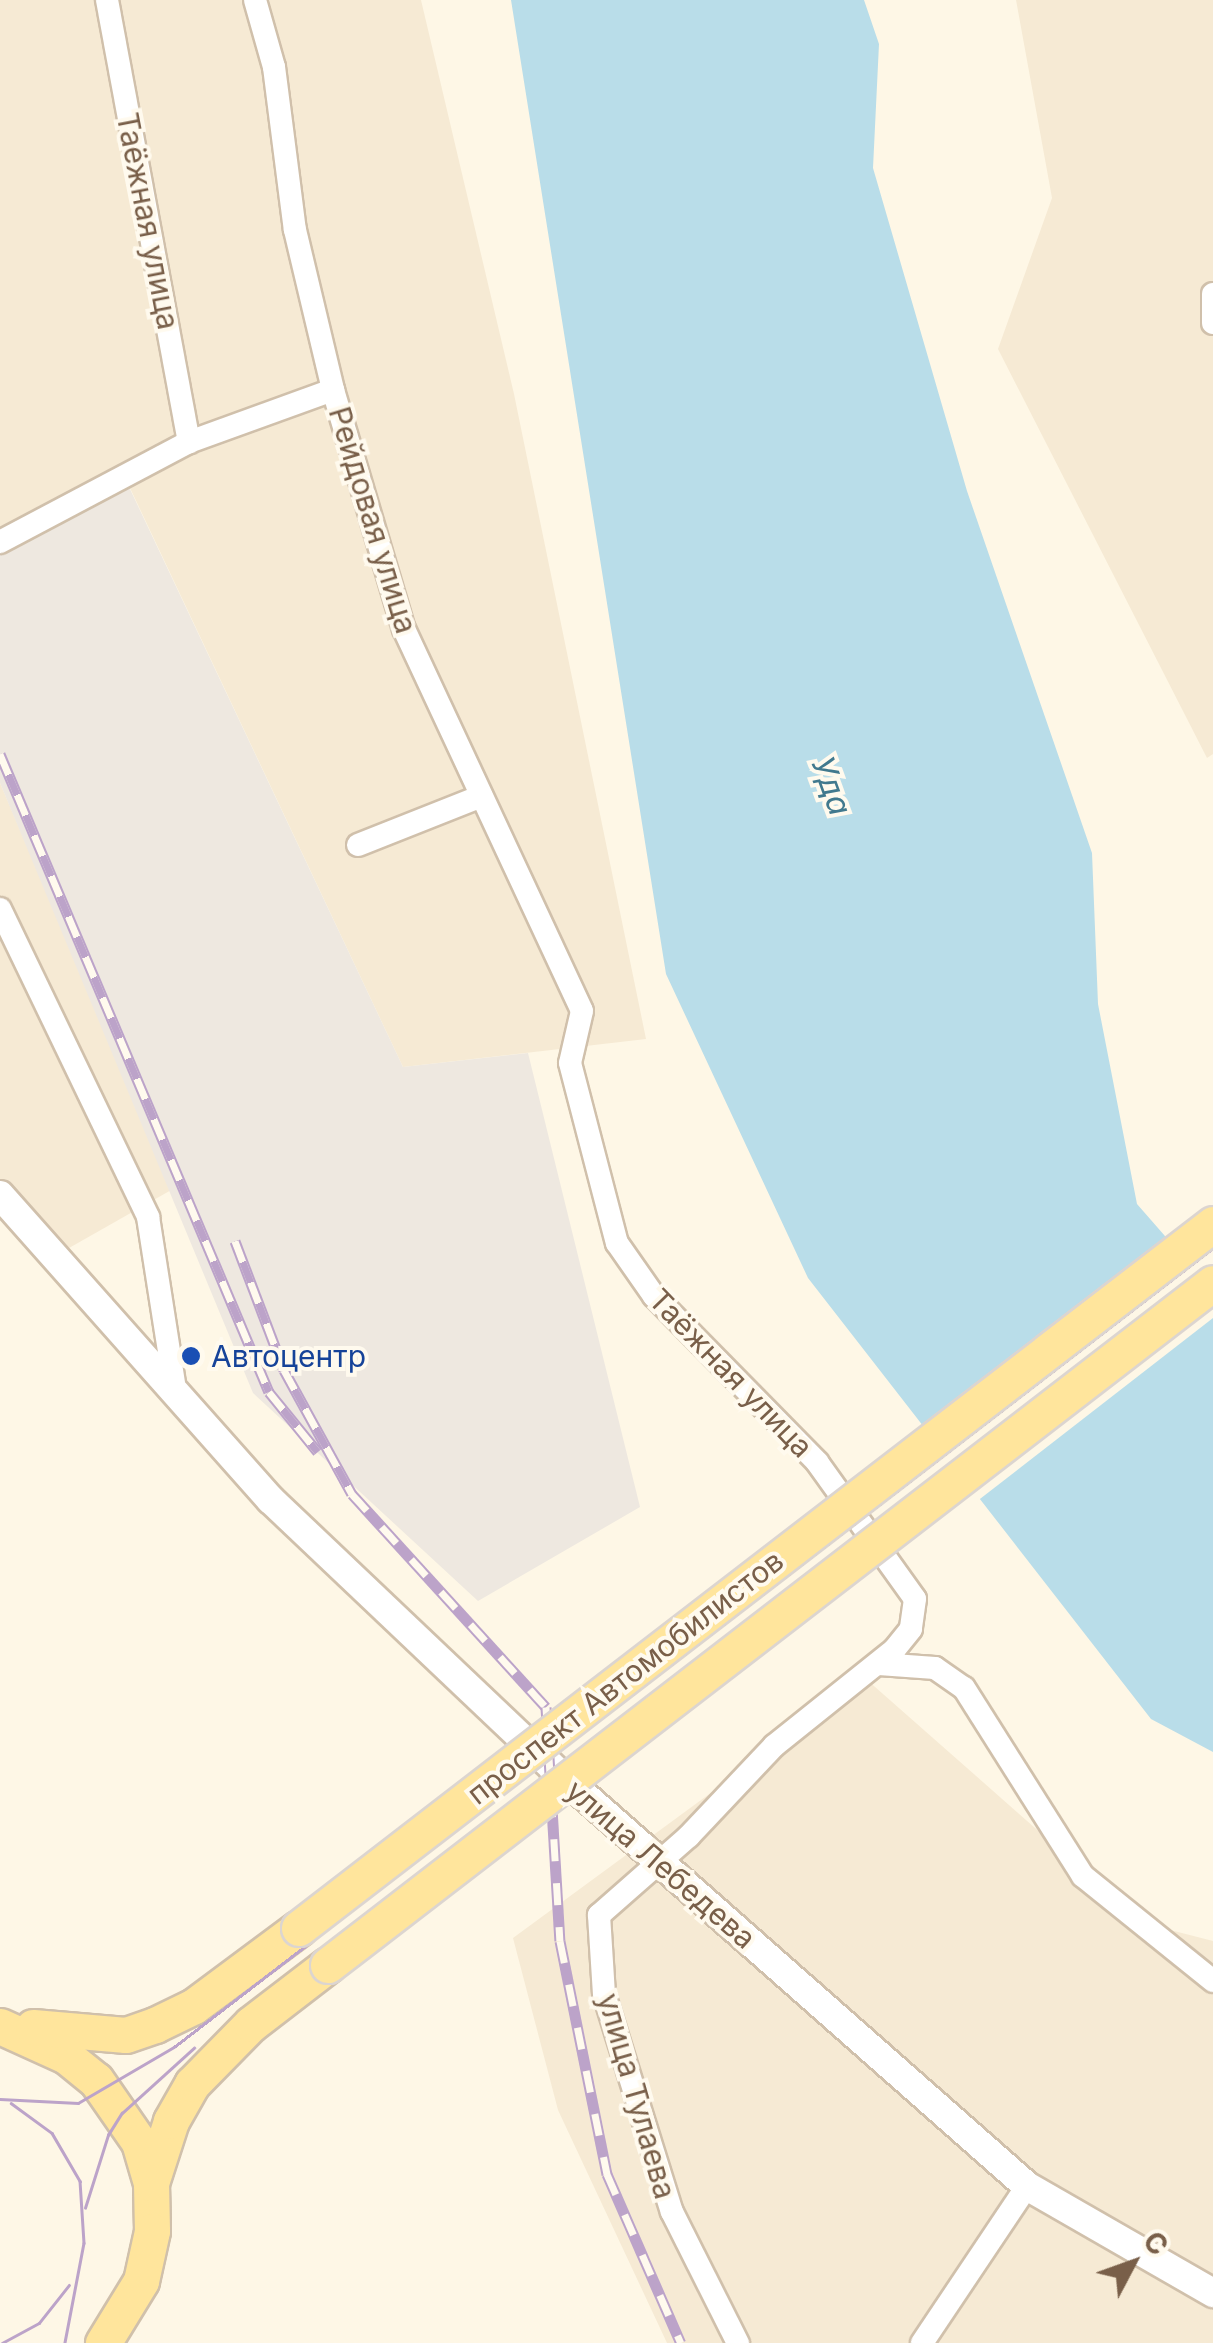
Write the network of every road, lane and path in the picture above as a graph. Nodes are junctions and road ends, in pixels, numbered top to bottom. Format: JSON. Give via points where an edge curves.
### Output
{"nodes":[{"id":1,"x":106,"y":0,"type":"edge"},
{"id":2,"x":255,"y":0,"type":"edge"},
{"id":3,"x":1213,"y":294,"type":"edge"},
{"id":4,"x":1213,"y":323,"type":"edge"},
{"id":5,"x":333,"y":390,"type":"junction"},
{"id":6,"x":188,"y":442,"type":"junction"},
{"id":7,"x":0,"y":542,"type":"edge"},
{"id":8,"x":482,"y":796,"type":"junction"},
{"id":9,"x":358,"y":845,"type":"dead end"},
{"id":10,"x":0,"y":909,"type":"edge"},
{"id":11,"x":582,"y":1012,"type":"joint"},
{"id":12,"x":0,"y":1194,"type":"edge"},
{"id":13,"x":1213,"y":1224,"type":"edge"},
{"id":14,"x":1213,"y":1283,"type":"edge"},
{"id":15,"x":174,"y":1383,"type":"junction"},
{"id":16,"x":879,"y":1664,"type":"junction"},
{"id":17,"x":658,"y":1858,"type":"junction"},
{"id":18,"x":1213,"y":1981,"type":"edge"},
{"id":19,"x":0,"y":2024,"type":"edge"},
{"id":20,"x":152,"y":2183,"type":"junction"},
{"id":21,"x":1027,"y":2186,"type":"junction"},
{"id":22,"x":1213,"y":2294,"type":"edge"},
{"id":23,"x":103,"y":2343,"type":"edge"},
{"id":24,"x":738,"y":2343,"type":"edge"},
{"id":25,"x":922,"y":2343,"type":"edge"}],
"edges":[{"from":1,"to":6,"type":"street","name":"Таёжная улица"},
{"from":2,"to":5,"type":"street","name":"Рейдовая улица","via":[[274,67],[296,230]]},
{"from":3,"to":4,"type":"street"},
{"from":5,"to":6,"type":"street"},
{"from":5,"to":8,"type":"street","name":"Рейдовая улица","via":[[404,628]]},
{"from":6,"to":7,"type":"street"},
{"from":8,"to":9,"type":"street"},
{"from":8,"to":11,"type":"street","name":"Рейдовая улица"},
{"from":10,"to":15,"type":"street","via":[[148,1217]]},
{"from":11,"to":16,"type":"street","name":"Таёжная улица","via":[[570,1063],[618,1242],[654,1296],[817,1462],[915,1599],[911,1629]]},
{"from":12,"to":15,"type":"street","name":"улица Лебедева"},
{"from":13,"to":19,"type":"main road","name":"проспект Автомобилистов","bridge":true,"via":[[194,2006],[126,2034],[75,2036]]},
{"from":14,"to":20,"type":"main road","name":"проспект Автомобилистов","bridge":true,"via":[[251,2024],[192,2084]]},
{"from":15,"to":17,"type":"street","name":"улица Лебедева","via":[[337,1568]]},
{"from":16,"to":17,"type":"street","via":[[800,1724],[689,1836]]},
{"from":16,"to":18,"type":"street","via":[[935,1668],[964,1688],[1083,1876]]},
{"from":17,"to":21,"type":"street","name":"улица Лебедева","via":[[905,2085]]},
{"from":17,"to":24,"type":"street","name":"улица Тулаева","via":[[599,1914],[604,1994],[672,2212]]},
{"from":19,"to":20,"type":"main road","via":[[66,2056],[96,2080],[138,2142]]},
{"from":20,"to":23,"type":"main road","via":[[142,2281]]},
{"from":21,"to":22,"type":"street","name":"улица Лебедева"},
{"from":21,"to":25,"type":"street"}]}
